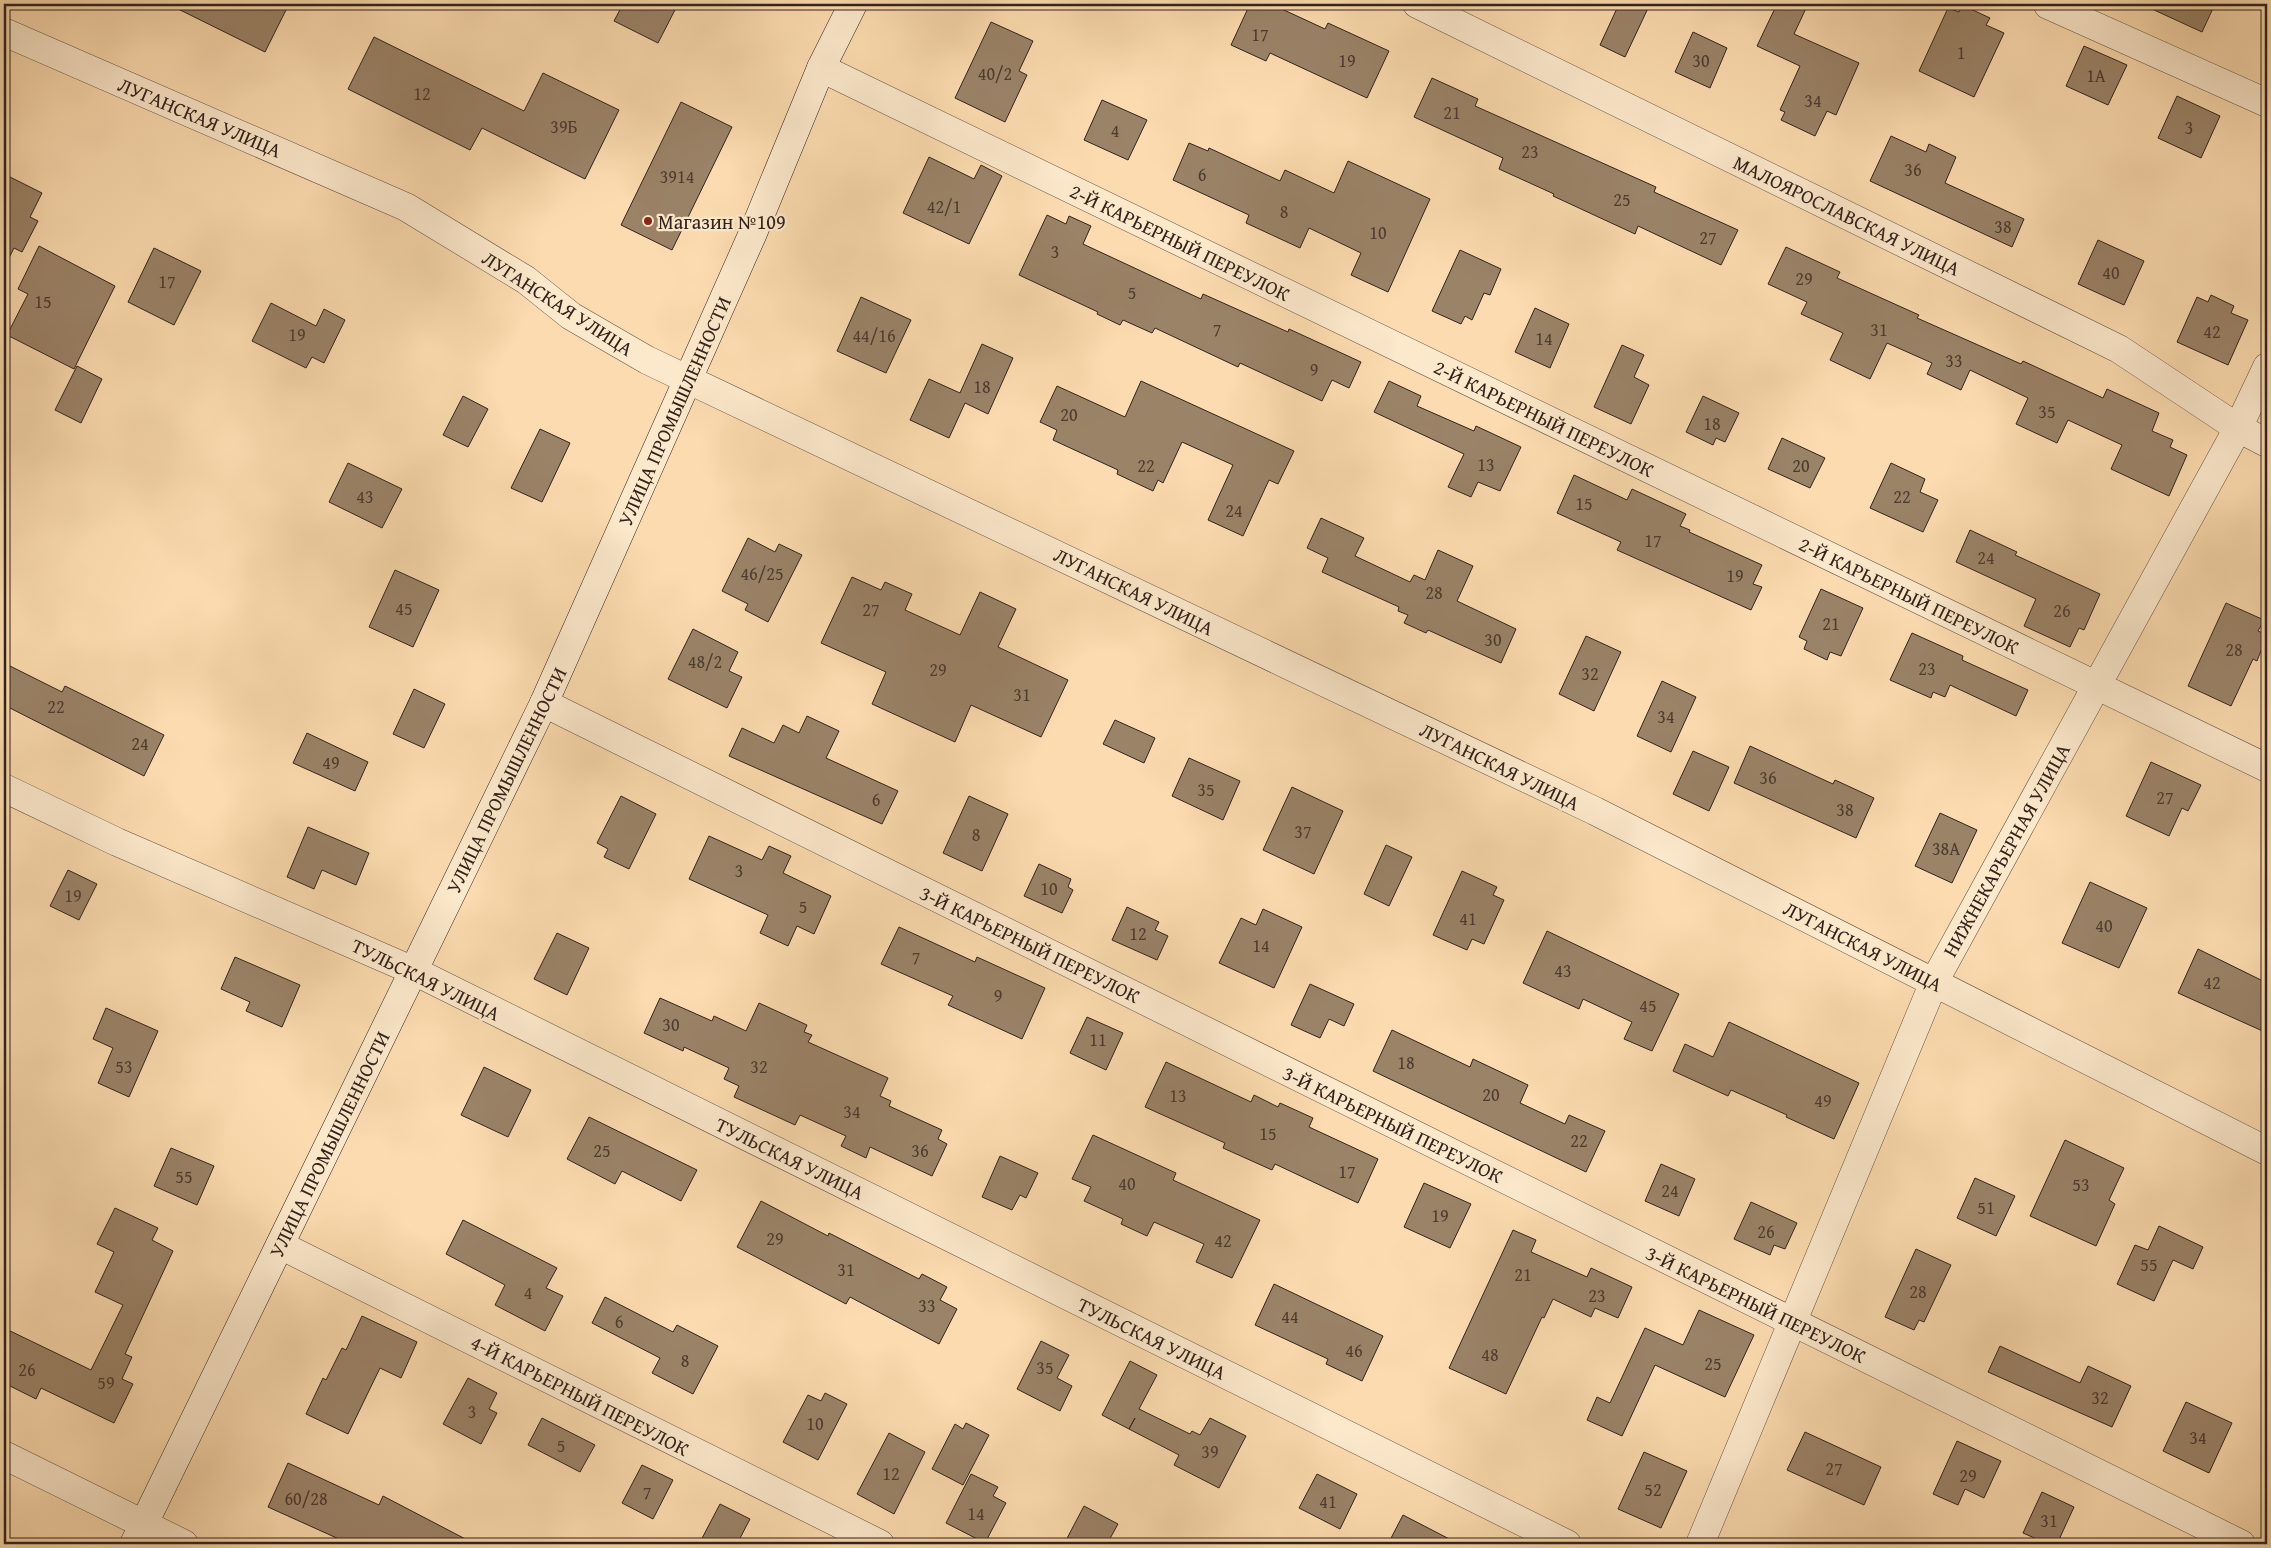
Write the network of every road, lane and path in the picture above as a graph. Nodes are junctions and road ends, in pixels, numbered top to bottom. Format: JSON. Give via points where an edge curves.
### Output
{"nodes":[{"id":1,"x":853,"y":4,"type":"edge"},
{"id":2,"x":1417,"y":4,"type":"edge"},
{"id":3,"x":2048,"y":5,"type":"dead end"},
{"id":4,"x":4,"y":32,"type":"edge"},
{"id":5,"x":822,"y":68,"type":"junction"},
{"id":6,"x":2267,"y":103,"type":"edge"},
{"id":7,"x":2267,"y":367,"type":"edge"},
{"id":8,"x":689,"y":379,"type":"junction"},
{"id":9,"x":2238,"y":428,"type":"junction"},
{"id":10,"x":2267,"y":442,"type":"edge"},
{"id":11,"x":2097,"y":686,"type":"junction"},
{"id":12,"x":544,"y":703,"type":"junction"},
{"id":13,"x":2267,"y":768,"type":"edge"},
{"id":14,"x":4,"y":788,"type":"edge"},
{"id":15,"x":414,"y":971,"type":"junction"},
{"id":16,"x":1934,"y":982,"type":"junction"},
{"id":17,"x":2267,"y":1151,"type":"edge"},
{"id":18,"x":280,"y":1245,"type":"junction"},
{"id":19,"x":1792,"y":1322,"type":"junction"},
{"id":20,"x":4,"y":1456,"type":"edge"},
{"id":21,"x":139,"y":1534,"type":"edge"},
{"id":22,"x":184,"y":1544,"type":"edge"},
{"id":23,"x":880,"y":1544,"type":"edge"},
{"id":24,"x":1567,"y":1544,"type":"edge"},
{"id":25,"x":1700,"y":1544,"type":"edge"},
{"id":26,"x":2241,"y":1544,"type":"edge"}],
"edges":[{"from":1,"to":5,"type":"street","name":"УЛИЦА ПРОМЫШЛЕННОСТИ"},
{"from":2,"to":9,"type":"street","name":"МАЛОЯРОСЛАВСКАЯ УЛИЦА","via":[[2120,349]]},
{"from":3,"to":6,"type":"street"},
{"from":4,"to":8,"type":"street","name":"ЛУГАНСКАЯ УЛИЦА","via":[[406,207],[526,280],[571,316],[647,360]]},
{"from":5,"to":8,"type":"street","name":"УЛИЦА ПРОМЫШЛЕННОСТИ"},
{"from":5,"to":11,"type":"street","name":"2-Й КАРЬЕРНЫЙ ПЕРЕУЛОК"},
{"from":7,"to":9,"type":"street","name":"НИЖНЕКАРЬЕРНАЯ УЛИЦА"},
{"from":8,"to":12,"type":"street","name":"УЛИЦА ПРОМЫШЛЕННОСТИ"},
{"from":8,"to":16,"type":"street","name":"ЛУГАНСКАЯ УЛИЦА","via":[[1595,811]]},
{"from":9,"to":10,"type":"street","name":"МАЛОЯРОСЛАВСКАЯ УЛИЦА"},
{"from":9,"to":11,"type":"street","name":"НИЖНЕКАРЬЕРНАЯ УЛИЦА"},
{"from":11,"to":13,"type":"street","name":"2-Й КАРЬЕРНЫЙ ПЕРЕУЛОК"},
{"from":11,"to":16,"type":"street","name":"НИЖНЕКАРЬЕРНАЯ УЛИЦА"},
{"from":12,"to":15,"type":"street","name":"УЛИЦА ПРОМЫШЛЕННОСТИ"},
{"from":12,"to":19,"type":"street","name":"3-Й КАРЬЕРНЫЙ ПЕРЕУЛОК"},
{"from":14,"to":15,"type":"street","name":"ТУЛЬСКАЯ УЛИЦА","via":[[117,842]]},
{"from":15,"to":18,"type":"street","name":"УЛИЦА ПРОМЫШЛЕННОСТИ"},
{"from":15,"to":24,"type":"street","name":"ТУЛЬСКАЯ УЛИЦА"},
{"from":16,"to":17,"type":"street","name":"ЛУГАНСКАЯ УЛИЦА"},
{"from":16,"to":19,"type":"street","name":"НИЖНЕКАРЬЕРНАЯ УЛИЦА"},
{"from":18,"to":21,"type":"street","name":"УЛИЦА ПРОМЫШЛЕННОСТИ"},
{"from":18,"to":23,"type":"street","name":"4-Й КАРЬЕРНЫЙ ПЕРЕУЛОК"},
{"from":19,"to":25,"type":"street","name":"НИЖНЕКАРЬЕРНАЯ УЛИЦА"},
{"from":19,"to":26,"type":"street","name":"3-Й КАРЬЕРНЫЙ ПЕРЕУЛОК"},
{"from":20,"to":21,"type":"street"},
{"from":21,"to":22,"type":"street"}]}
